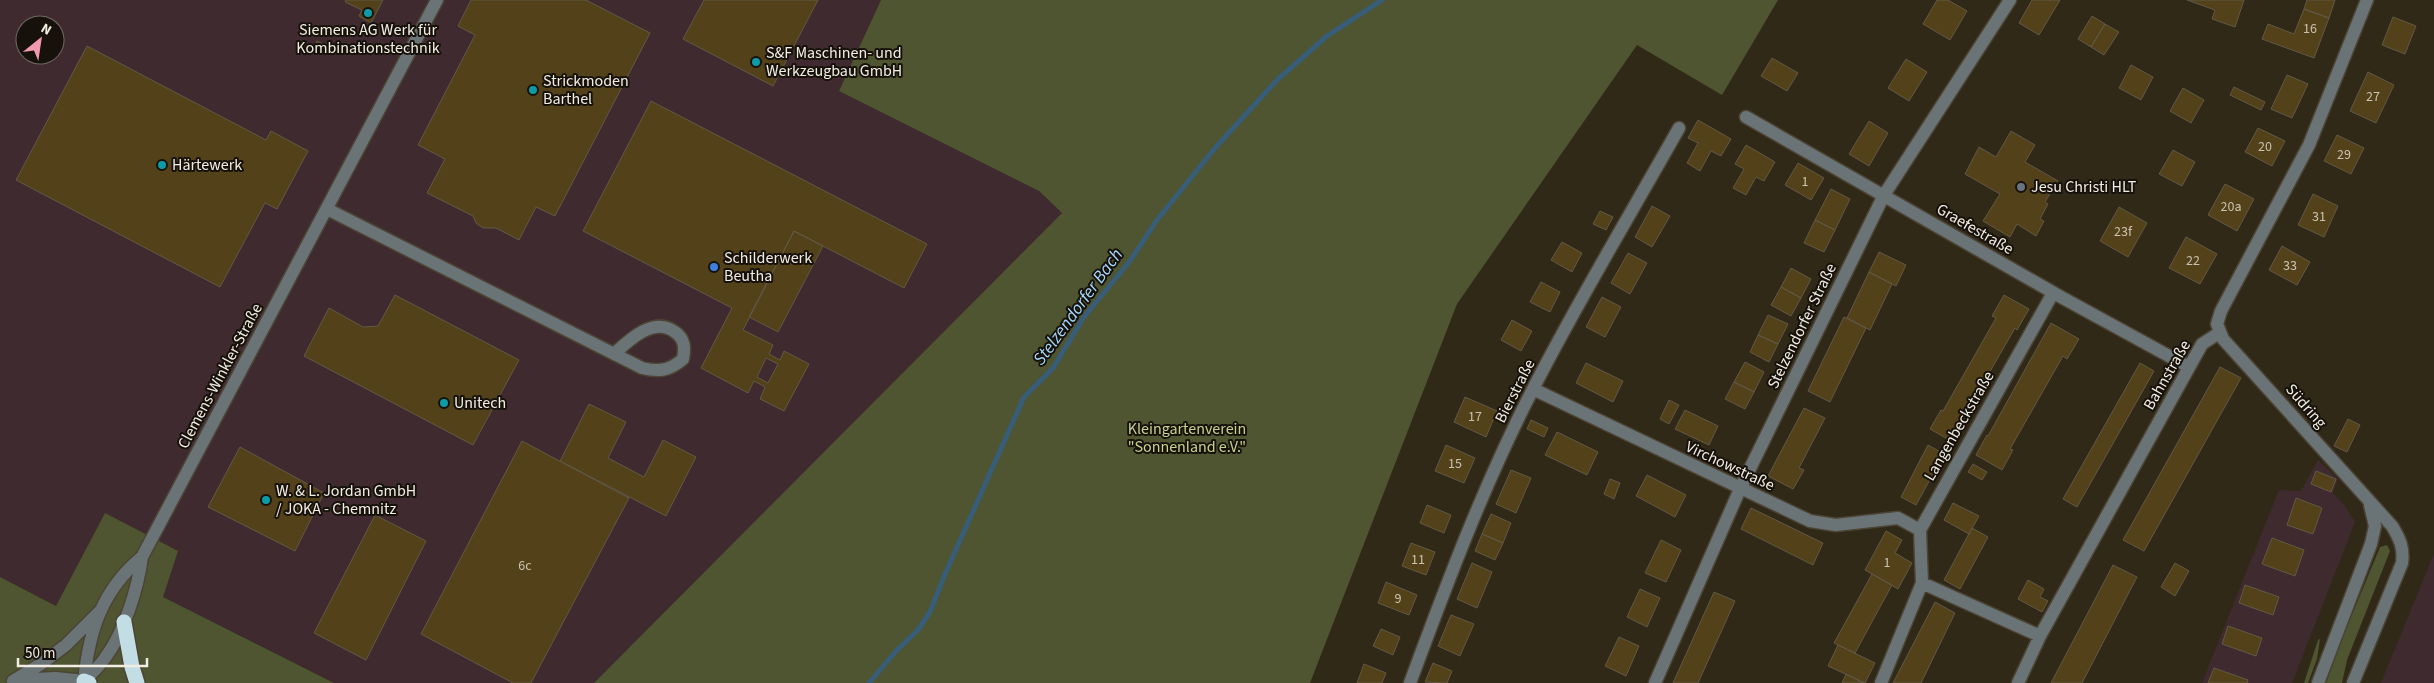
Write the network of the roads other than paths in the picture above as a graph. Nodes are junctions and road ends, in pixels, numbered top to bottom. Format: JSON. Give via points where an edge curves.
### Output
{"nodes":[{"id":1,"x":436,"y":0,"type":"edge"},
{"id":2,"x":2010,"y":0,"type":"edge"},
{"id":3,"x":2367,"y":0,"type":"edge"},
{"id":4,"x":1746,"y":118,"type":"dead end"},
{"id":5,"x":1679,"y":128,"type":"dead end"},
{"id":6,"x":1884,"y":195,"type":"junction"},
{"id":7,"x":327,"y":209,"type":"junction"},
{"id":8,"x":2053,"y":293,"type":"junction"},
{"id":9,"x":2219,"y":333,"type":"junction"},
{"id":10,"x":614,"y":354,"type":"junction"},
{"id":11,"x":2189,"y":367,"type":"junction"},
{"id":12,"x":1533,"y":389,"type":"junction"},
{"id":13,"x":1740,"y":489,"type":"junction"},
{"id":14,"x":2369,"y":500,"type":"junction"},
{"id":15,"x":1920,"y":530,"type":"junction"},
{"id":16,"x":142,"y":557,"type":"junction"},
{"id":17,"x":1922,"y":583,"type":"junction"},
{"id":18,"x":100,"y":611,"type":"junction"},
{"id":19,"x":124,"y":622,"type":"junction"},
{"id":20,"x":2040,"y":636,"type":"junction"},
{"id":21,"x":9,"y":682,"type":"edge"},
{"id":22,"x":87,"y":682,"type":"edge"},
{"id":23,"x":137,"y":683,"type":"edge"},
{"id":24,"x":1410,"y":683,"type":"edge"},
{"id":25,"x":1655,"y":683,"type":"edge"},
{"id":26,"x":1882,"y":683,"type":"edge"},
{"id":27,"x":2018,"y":683,"type":"edge"},
{"id":28,"x":2318,"y":683,"type":"edge"},
{"id":29,"x":2353,"y":683,"type":"edge"}],
"edges":[{"from":1,"to":7,"type":"street","name":"Clemens-Winkler-Straße"},
{"from":2,"to":6,"type":"street","name":"Stelzendorfer Straße"},
{"from":3,"to":9,"type":"street","via":[[2310,145],[2221,311],[2217,324]]},
{"from":4,"to":6,"type":"street","name":"Graefestraße"},
{"from":5,"to":12,"type":"street","name":"Bierstraße"},
{"from":6,"to":8,"type":"street","name":"Graefestraße"},
{"from":6,"to":13,"type":"street","name":"Stelzendorfer Straße"},
{"from":7,"to":10,"type":"street"},
{"from":7,"to":16,"type":"street","name":"Clemens-Winkler-Straße"},
{"from":8,"to":11,"type":"street","name":"Graefestraße"},
{"from":8,"to":15,"type":"street","name":"Langenbeckstraße"},
{"from":9,"to":11,"type":"street","name":"Bahnstraße","via":[[2202,344]]},
{"from":9,"to":14,"type":"street","name":"Südring"},
{"from":10,"to":10,"type":"street","via":[[656,371],[668,370],[683,359],[685,349],[682,337],[669,328],[652,327],[635,335]]},
{"from":11,"to":20,"type":"street","name":"Bahnstraße"},
{"from":12,"to":13,"type":"street","name":"Virchowstraße"},
{"from":12,"to":24,"type":"street","name":"Bierstraße","via":[[1487,485]]},
{"from":13,"to":15,"type":"street","name":"Virchowstraße","via":[[1810,521],[1836,525],[1898,518]]},
{"from":13,"to":25,"type":"street","name":"Stelzendorfer Straße"},
{"from":14,"to":28,"type":"street","name":"Südring","via":[[2375,526],[2371,544]]},
{"from":14,"to":29,"type":"street","name":"Südring","via":[[2392,526],[2404,551]]},
{"from":15,"to":17,"type":"street"},
{"from":16,"to":18,"type":"street","name":"Clemens-Winkler-Straße","via":[[122,574]]},
{"from":16,"to":19,"type":"street","name":"Clemens-Winkler-Straße","via":[[138,584]]},
{"from":17,"to":20,"type":"street"},
{"from":17,"to":26,"type":"street"},
{"from":18,"to":21,"type":"street","name":"Clemens-Winkler-Straße","via":[[41,664]]},
{"from":18,"to":22,"type":"street","name":"Clemens-Winkler-Straße","via":[[87,652]]},
{"from":19,"to":22,"type":"street","name":"Clemens-Winkler-Straße","via":[[106,658]]},
{"from":19,"to":23,"type":"highway"},
{"from":20,"to":27,"type":"street","name":"Bahnstraße"},
{"from":21,"to":22,"type":"street","via":[[56,678]]}]}
